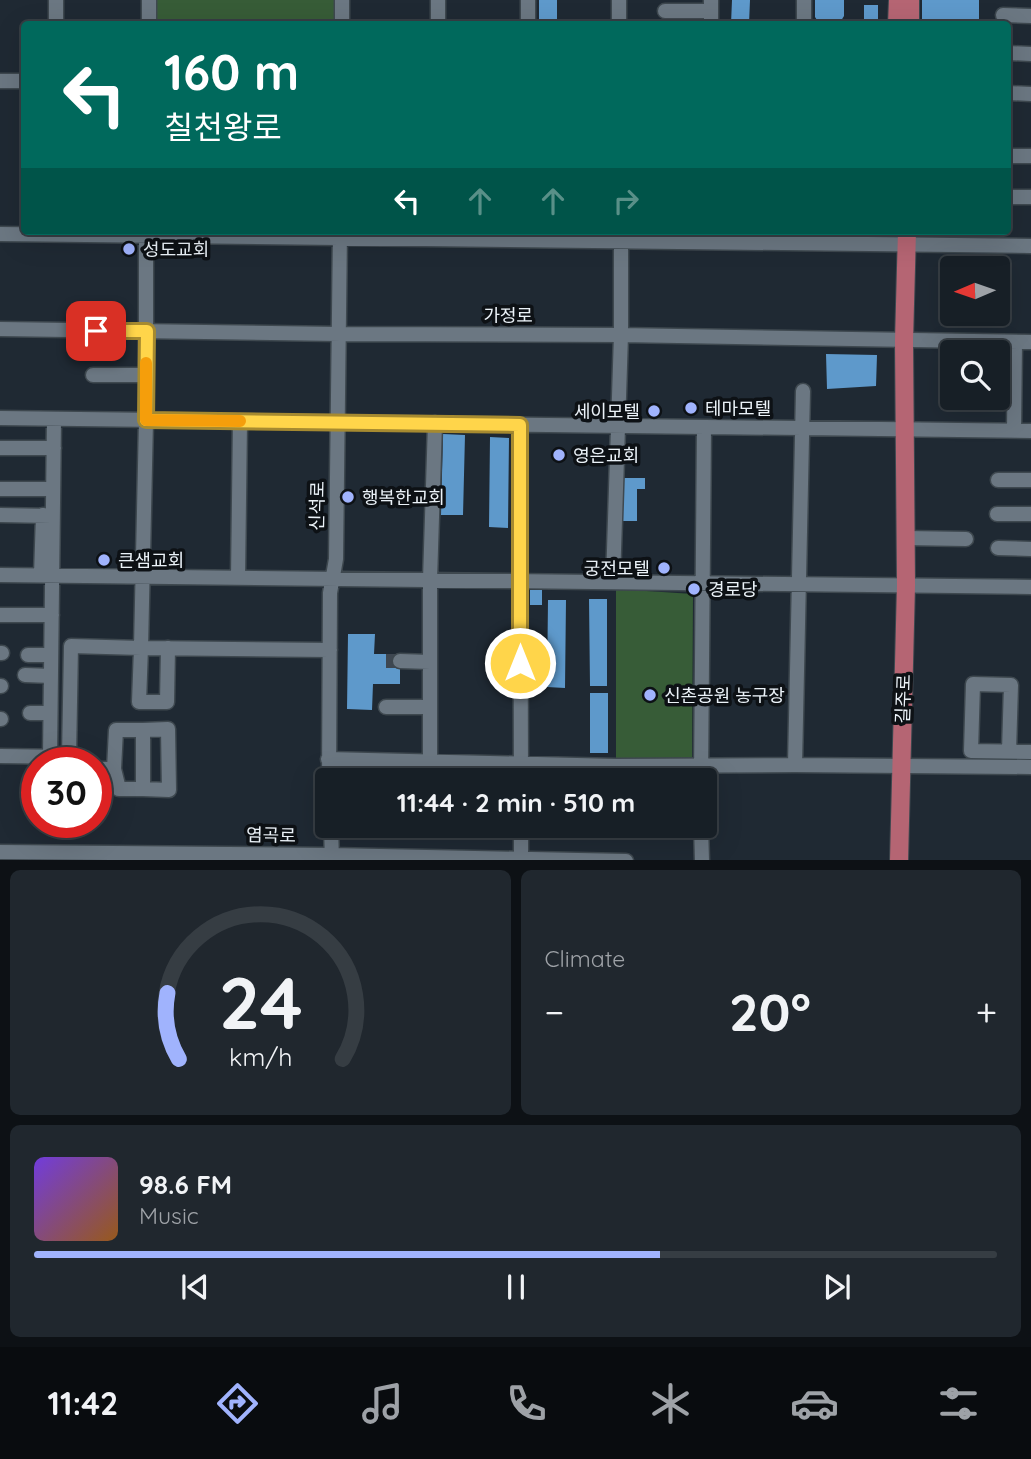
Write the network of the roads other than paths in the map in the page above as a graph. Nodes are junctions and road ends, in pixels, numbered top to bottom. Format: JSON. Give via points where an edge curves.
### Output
{"nodes":[{"id":1,"x":56,"y":0,"type":"edge"},
{"id":2,"x":149,"y":0,"type":"edge"},
{"id":3,"x":342,"y":0,"type":"edge"},
{"id":4,"x":438,"y":0,"type":"edge"},
{"id":5,"x":528,"y":0,"type":"edge"},
{"id":6,"x":619,"y":0,"type":"edge"},
{"id":7,"x":804,"y":0,"type":"edge"},
{"id":8,"x":898,"y":0,"type":"edge"},
{"id":9,"x":910,"y":0,"type":"edge"},
{"id":10,"x":920,"y":0,"type":"edge"},
{"id":11,"x":665,"y":11,"type":"dead end"},
{"id":12,"x":711,"y":12,"type":"edge"},
{"id":13,"x":1003,"y":15,"type":"dead end"},
{"id":14,"x":1031,"y":16,"type":"edge"},
{"id":15,"x":56,"y":21,"type":"edge"},
{"id":16,"x":149,"y":21,"type":"edge"},
{"id":17,"x":342,"y":21,"type":"edge"},
{"id":18,"x":438,"y":21,"type":"edge"},
{"id":19,"x":528,"y":21,"type":"edge"},
{"id":20,"x":619,"y":21,"type":"edge"},
{"id":21,"x":804,"y":21,"type":"edge"},
{"id":22,"x":897,"y":21,"type":"edge"},
{"id":23,"x":910,"y":21,"type":"edge"},
{"id":24,"x":920,"y":21,"type":"edge"},
{"id":25,"x":1011,"y":53,"type":"edge"},
{"id":26,"x":1031,"y":54,"type":"edge"},
{"id":27,"x":0,"y":81,"type":"edge"},
{"id":28,"x":21,"y":81,"type":"edge"},
{"id":29,"x":1011,"y":93,"type":"edge"},
{"id":30,"x":1031,"y":94,"type":"edge"},
{"id":31,"x":1011,"y":156,"type":"edge"},
{"id":32,"x":1031,"y":156,"type":"edge"},
{"id":33,"x":1011,"y":197,"type":"edge"},
{"id":34,"x":1031,"y":197,"type":"edge"},
{"id":35,"x":0,"y":234,"type":"edge"},
{"id":36,"x":21,"y":234,"type":"edge"},
{"id":37,"x":146,"y":235,"type":"edge"},
{"id":38,"x":340,"y":235,"type":"edge"},
{"id":39,"x":434,"y":235,"type":"edge"},
{"id":40,"x":871,"y":235,"type":"edge"},
{"id":41,"x":906,"y":235,"type":"edge"},
{"id":42,"x":916,"y":235,"type":"edge"},
{"id":43,"x":526,"y":236,"type":"edge"},
{"id":44,"x":590,"y":236,"type":"edge"},
{"id":45,"x":621,"y":236,"type":"edge"},
{"id":46,"x":712,"y":237,"type":"edge"},
{"id":47,"x":802,"y":237,"type":"edge"},
{"id":48,"x":1031,"y":246,"type":"edge"},
{"id":49,"x":0,"y":329,"type":"edge"},
{"id":50,"x":147,"y":331,"type":"junction"},
{"id":51,"x":339,"y":334,"type":"junction"},
{"id":52,"x":621,"y":335,"type":"junction"},
{"id":53,"x":905,"y":341,"type":"junction"},
{"id":54,"x":1015,"y":342,"type":"junction"},
{"id":55,"x":1031,"y":342,"type":"edge"},
{"id":56,"x":93,"y":374,"type":"dead end"},
{"id":57,"x":146,"y":375,"type":"junction"},
{"id":58,"x":803,"y":391,"type":"dead end"},
{"id":59,"x":0,"y":418,"type":"edge"},
{"id":60,"x":54,"y":419,"type":"junction"},
{"id":61,"x":146,"y":420,"type":"junction"},
{"id":62,"x":240,"y":421,"type":"junction"},
{"id":63,"x":337,"y":422,"type":"junction"},
{"id":64,"x":435,"y":423,"type":"junction"},
{"id":65,"x":520,"y":425,"type":"junction"},
{"id":66,"x":618,"y":425,"type":"junction"},
{"id":67,"x":704,"y":427,"type":"junction"},
{"id":68,"x":803,"y":428,"type":"junction"},
{"id":69,"x":906,"y":429,"type":"junction"},
{"id":70,"x":1014,"y":430,"type":"junction"},
{"id":71,"x":1031,"y":431,"type":"edge"},
{"id":72,"x":0,"y":448,"type":"edge"},
{"id":73,"x":54,"y":448,"type":"junction"},
{"id":74,"x":998,"y":480,"type":"dead end"},
{"id":75,"x":1031,"y":480,"type":"edge"},
{"id":76,"x":0,"y":489,"type":"edge"},
{"id":77,"x":47,"y":489,"type":"dead end"},
{"id":78,"x":998,"y":514,"type":"dead end"},
{"id":79,"x":1031,"y":514,"type":"edge"},
{"id":80,"x":0,"y":515,"type":"edge"},
{"id":81,"x":48,"y":515,"type":"junction"},
{"id":82,"x":906,"y":538,"type":"junction"},
{"id":83,"x":966,"y":539,"type":"dead end"},
{"id":84,"x":998,"y":548,"type":"dead end"},
{"id":85,"x":1031,"y":549,"type":"edge"},
{"id":86,"x":0,"y":575,"type":"edge"},
{"id":87,"x":47,"y":575,"type":"junction"},
{"id":88,"x":144,"y":576,"type":"junction"},
{"id":89,"x":238,"y":578,"type":"junction"},
{"id":90,"x":332,"y":579,"type":"junction"},
{"id":91,"x":430,"y":580,"type":"junction"},
{"id":92,"x":520,"y":581,"type":"junction"},
{"id":93,"x":612,"y":581,"type":"junction"},
{"id":94,"x":704,"y":583,"type":"junction"},
{"id":95,"x":798,"y":584,"type":"junction"},
{"id":96,"x":906,"y":585,"type":"junction"},
{"id":97,"x":1031,"y":587,"type":"edge"},
{"id":98,"x":0,"y":615,"type":"edge"},
{"id":99,"x":52,"y":615,"type":"junction"},
{"id":100,"x":141,"y":648,"type":"junction"},
{"id":101,"x":168,"y":648,"type":"junction"},
{"id":102,"x":330,"y":650,"type":"junction"},
{"id":103,"x":28,"y":655,"type":"dead end"},
{"id":104,"x":51,"y":655,"type":"junction"},
{"id":105,"x":400,"y":662,"type":"tunnel mouth"},
{"id":106,"x":430,"y":662,"type":"junction"},
{"id":107,"x":25,"y":675,"type":"dead end"},
{"id":108,"x":51,"y":676,"type":"junction"},
{"id":109,"x":386,"y":707,"type":"dead end"},
{"id":110,"x":430,"y":707,"type":"junction"},
{"id":111,"x":30,"y":713,"type":"dead end"},
{"id":112,"x":50,"y":713,"type":"junction"},
{"id":113,"x":143,"y":730,"type":"junction"},
{"id":114,"x":50,"y":747,"type":"edge"},
{"id":115,"x":71,"y":747,"type":"edge"},
{"id":116,"x":1009,"y":751,"type":"joint"},
{"id":117,"x":0,"y":756,"type":"edge"},
{"id":118,"x":21,"y":756,"type":"edge"},
{"id":119,"x":328,"y":759,"type":"junction"},
{"id":120,"x":430,"y":761,"type":"junction"},
{"id":121,"x":520,"y":762,"type":"junction"},
{"id":122,"x":795,"y":765,"type":"junction"},
{"id":123,"x":901,"y":766,"type":"junction"},
{"id":124,"x":1031,"y":767,"type":"edge"},
{"id":125,"x":328,"y":768,"type":"edge"},
{"id":126,"x":520,"y":768,"type":"edge"},
{"id":127,"x":648,"y":768,"type":"edge"},
{"id":128,"x":701,"y":768,"type":"edge"},
{"id":129,"x":114,"y":769,"type":"joint"},
{"id":130,"x":717,"y":772,"type":"edge"},
{"id":131,"x":144,"y":789,"type":"junction"},
{"id":132,"x":331,"y":838,"type":"edge"},
{"id":133,"x":521,"y":838,"type":"edge"},
{"id":134,"x":701,"y":838,"type":"edge"},
{"id":135,"x":0,"y":852,"type":"edge"},
{"id":136,"x":177,"y":857,"type":"edge"},
{"id":137,"x":332,"y":858,"type":"edge"},
{"id":138,"x":521,"y":858,"type":"junction"},
{"id":139,"x":626,"y":860,"type":"edge"},
{"id":140,"x":702,"y":860,"type":"edge"},
{"id":141,"x":899,"y":860,"type":"edge"}],
"edges":[{"from":1,"to":15,"type":"street"},
{"from":2,"to":16,"type":"street"},
{"from":3,"to":17,"type":"street"},
{"from":4,"to":18,"type":"street"},
{"from":5,"to":19,"type":"street"},
{"from":6,"to":20,"type":"street"},
{"from":7,"to":21,"type":"street"},
{"from":8,"to":22,"type":"main road"},
{"from":9,"to":23,"type":"main road"},
{"from":10,"to":24,"type":"main road"},
{"from":11,"to":12,"type":"street"},
{"from":13,"to":14,"type":"street"},
{"from":25,"to":26,"type":"street"},
{"from":27,"to":28,"type":"street"},
{"from":29,"to":30,"type":"street"},
{"from":31,"to":32,"type":"street"},
{"from":33,"to":34,"type":"street"},
{"from":35,"to":36,"type":"street"},
{"from":37,"to":50,"type":"street"},
{"from":38,"to":51,"type":"street","name":"신석로"},
{"from":39,"to":43,"type":"street"},
{"from":40,"to":47,"type":"street"},
{"from":41,"to":53,"type":"main road","name":"길주로"},
{"from":42,"to":48,"type":"street"},
{"from":43,"to":44,"type":"street"},
{"from":44,"to":45,"type":"street"},
{"from":45,"to":46,"type":"street"},
{"from":45,"to":52,"type":"street"},
{"from":46,"to":47,"type":"street"},
{"from":49,"to":50,"type":"street","name":"가정로"},
{"from":50,"to":51,"type":"street","name":"가정로"},
{"from":50,"to":57,"type":"street"},
{"from":51,"to":52,"type":"street","name":"가정로"},
{"from":51,"to":63,"type":"street","name":"신석로"},
{"from":52,"to":53,"type":"street","name":"가정로"},
{"from":52,"to":66,"type":"street"},
{"from":53,"to":54,"type":"street","name":"가정로"},
{"from":53,"to":69,"type":"main road","name":"길주로"},
{"from":54,"to":55,"type":"street","name":"가정로"},
{"from":54,"to":70,"type":"street"},
{"from":56,"to":57,"type":"street"},
{"from":57,"to":61,"type":"street"},
{"from":58,"to":68,"type":"street"},
{"from":59,"to":60,"type":"street"},
{"from":60,"to":61,"type":"street"},
{"from":60,"to":73,"type":"street"},
{"from":61,"to":62,"type":"street"},
{"from":61,"to":88,"type":"street"},
{"from":62,"to":63,"type":"street"},
{"from":62,"to":89,"type":"street"},
{"from":63,"to":64,"type":"street"},
{"from":63,"to":90,"type":"street","name":"신석로"},
{"from":64,"to":65,"type":"street"},
{"from":64,"to":91,"type":"street"},
{"from":65,"to":66,"type":"street"},
{"from":65,"to":92,"type":"street"},
{"from":66,"to":67,"type":"street"},
{"from":66,"to":93,"type":"street"},
{"from":67,"to":68,"type":"street"},
{"from":67,"to":94,"type":"street"},
{"from":68,"to":69,"type":"street"},
{"from":68,"to":95,"type":"street"},
{"from":69,"to":70,"type":"street"},
{"from":69,"to":82,"type":"main road","name":"길주로"},
{"from":70,"to":71,"type":"street"},
{"from":72,"to":73,"type":"street"},
{"from":73,"to":81,"type":"street"},
{"from":74,"to":75,"type":"street"},
{"from":76,"to":77,"type":"street"},
{"from":78,"to":79,"type":"street"},
{"from":80,"to":81,"type":"street"},
{"from":81,"to":87,"type":"street"},
{"from":82,"to":83,"type":"street"},
{"from":82,"to":96,"type":"main road","name":"길주로"},
{"from":84,"to":85,"type":"street"},
{"from":86,"to":87,"type":"street"},
{"from":87,"to":88,"type":"street"},
{"from":87,"to":99,"type":"street"},
{"from":88,"to":89,"type":"street"},
{"from":88,"to":100,"type":"street"},
{"from":89,"to":90,"type":"street"},
{"from":90,"to":91,"type":"street"},
{"from":90,"to":102,"type":"street","name":"신석로"},
{"from":91,"to":92,"type":"street"},
{"from":91,"to":106,"type":"street"},
{"from":92,"to":93,"type":"street"},
{"from":92,"to":121,"type":"street"},
{"from":93,"to":94,"type":"street"},
{"from":94,"to":95,"type":"street"},
{"from":94,"to":128,"type":"street"},
{"from":95,"to":96,"type":"street"},
{"from":95,"to":122,"type":"street"},
{"from":96,"to":97,"type":"street"},
{"from":96,"to":123,"type":"main road","name":"길주로"},
{"from":98,"to":99,"type":"street"},
{"from":99,"to":104,"type":"street"},
{"from":100,"to":101,"type":"street"},
{"from":100,"to":101,"type":"street","via":[[139,702],[167,702]]},
{"from":100,"to":115,"type":"street","via":[[71,646]]},
{"from":101,"to":102,"type":"street"},
{"from":102,"to":119,"type":"street","name":"신석로"},
{"from":103,"to":104,"type":"street"},
{"from":104,"to":108,"type":"street"},
{"from":105,"to":106,"type":"street"},
{"from":106,"to":110,"type":"street"},
{"from":107,"to":108,"type":"street"},
{"from":108,"to":112,"type":"street"},
{"from":109,"to":110,"type":"street"},
{"from":110,"to":120,"type":"street"},
{"from":111,"to":112,"type":"street"},
{"from":112,"to":114,"type":"street"},
{"from":113,"to":129,"type":"street","via":[[116,730]]},
{"from":113,"to":131,"type":"street"},
{"from":113,"to":131,"type":"street","via":[[168,729],[169,790]]},
{"from":116,"to":116,"type":"street","via":[[971,751],[973,684],[1011,685]]},
{"from":117,"to":118,"type":"street"},
{"from":119,"to":120,"type":"street"},
{"from":119,"to":125,"type":"street","name":"신석로"},
{"from":120,"to":121,"type":"street"},
{"from":121,"to":126,"type":"street"},
{"from":121,"to":127,"type":"street"},
{"from":122,"to":123,"type":"street"},
{"from":122,"to":130,"type":"street"},
{"from":123,"to":124,"type":"street"},
{"from":123,"to":141,"type":"main road","name":"길주로"},
{"from":129,"to":131,"type":"street","via":[[118,789]]},
{"from":132,"to":137,"type":"street"},
{"from":133,"to":138,"type":"street"},
{"from":134,"to":140,"type":"street"},
{"from":135,"to":136,"type":"street","name":"염곡로"},
{"from":136,"to":137,"type":"street","name":"염곡로"},
{"from":137,"to":138,"type":"street","name":"염곡로"},
{"from":138,"to":139,"type":"street","name":"염곡로"}]}
